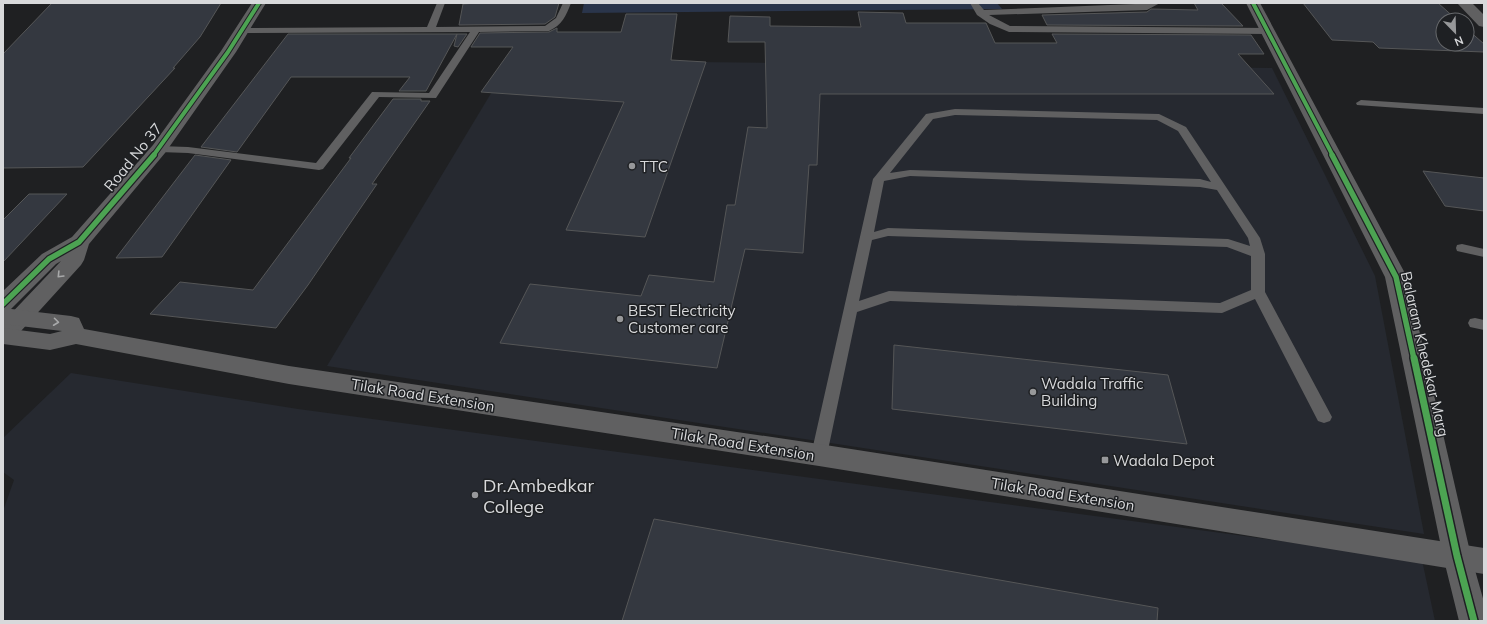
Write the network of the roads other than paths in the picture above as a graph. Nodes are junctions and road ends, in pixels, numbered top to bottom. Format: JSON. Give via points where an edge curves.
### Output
{"nodes":[{"id":1,"x":259,"y":3,"type":"edge"},
{"id":2,"x":442,"y":3,"type":"edge"},
{"id":3,"x":567,"y":3,"type":"edge"},
{"id":4,"x":974,"y":3,"type":"edge"},
{"id":5,"x":1156,"y":3,"type":"edge"},
{"id":6,"x":1254,"y":3,"type":"edge"},
{"id":7,"x":1464,"y":3,"type":"edge"},
{"id":8,"x":1069,"y":6,"type":"edge"},
{"id":9,"x":980,"y":14,"type":"junction"},
{"id":10,"x":1484,"y":23,"type":"edge"},
{"id":11,"x":243,"y":30,"type":"junction"},
{"id":12,"x":430,"y":30,"type":"junction"},
{"id":13,"x":476,"y":30,"type":"junction"},
{"id":14,"x":1268,"y":31,"type":"junction"},
{"id":15,"x":1361,"y":103,"type":"dead end"},
{"id":16,"x":1484,"y":111,"type":"edge"},
{"id":17,"x":159,"y":149,"type":"junction"},
{"id":18,"x":879,"y":179,"type":"junction"},
{"id":19,"x":1222,"y":188,"type":"junction"},
{"id":20,"x":866,"y":238,"type":"junction"},
{"id":21,"x":79,"y":242,"type":"junction"},
{"id":22,"x":1462,"y":248,"type":"dead end"},
{"id":23,"x":1484,"y":252,"type":"edge"},
{"id":24,"x":1258,"y":254,"type":"junction"},
{"id":25,"x":1258,"y":292,"type":"junction"},
{"id":26,"x":3,"y":304,"type":"edge"},
{"id":27,"x":851,"y":309,"type":"junction"},
{"id":28,"x":11,"y":317,"type":"edge"},
{"id":29,"x":3,"y":336,"type":"edge"},
{"id":30,"x":76,"y":336,"type":"junction"},
{"id":31,"x":1324,"y":417,"type":"dead end"},
{"id":32,"x":819,"y":455,"type":"junction"},
{"id":33,"x":1457,"y":556,"type":"junction"},
{"id":34,"x":1484,"y":561,"type":"edge"},
{"id":35,"x":1474,"y":621,"type":"edge"}],
"edges":[{"from":1,"to":11,"type":"street","name":"Road No 37"},
{"from":2,"to":12,"type":"lane"},
{"from":3,"to":13,"type":"lane","via":[[556,25],[546,29]]},
{"from":4,"to":9,"type":"lane"},
{"from":5,"to":8,"type":"lane","via":[[1147,7]]},
{"from":6,"to":14,"type":"street","name":"Balaram Khedekar Marg"},
{"from":7,"to":10,"type":"street"},
{"from":8,"to":9,"type":"lane"},
{"from":9,"to":14,"type":"lane","via":[[991,22],[1009,29]]},
{"from":11,"to":12,"type":"lane"},
{"from":11,"to":17,"type":"street","name":"Road No 37"},
{"from":12,"to":13,"type":"lane"},
{"from":13,"to":17,"type":"lane","via":[[432,96],[376,94],[319,167],[188,150]]},
{"from":14,"to":33,"type":"street","name":"Balaram Khedekar Marg","via":[[1396,277]]},
{"from":15,"to":16,"type":"lane"},
{"from":17,"to":21,"type":"street","name":"Road No 37"},
{"from":18,"to":19,"type":"lane","via":[[910,173],[1200,183]]},
{"from":18,"to":19,"type":"lane","via":[[930,116],[955,112],[1159,117],[1182,129]]},
{"from":18,"to":20,"type":"lane"},
{"from":19,"to":24,"type":"lane","via":[[1254,238]]},
{"from":20,"to":24,"type":"lane","via":[[888,232],[1228,243]]},
{"from":20,"to":27,"type":"lane"},
{"from":21,"to":26,"type":"street","name":"Road No 37","via":[[49,259]]},
{"from":21,"to":28,"type":"street","name":"Road No 37","one_way":true,"via":[[74,260]]},
{"from":22,"to":23,"type":"lane"},
{"from":24,"to":25,"type":"lane"},
{"from":25,"to":27,"type":"lane","via":[[1222,308],[889,296]]},
{"from":25,"to":31,"type":"lane"},
{"from":27,"to":32,"type":"lane"},
{"from":28,"to":29,"type":"street","name":"Road No 37"},
{"from":28,"to":30,"type":"street","one_way":true,"via":[[72,324]]},
{"from":29,"to":30,"type":"street","name":"Tilak Road Extension","via":[[50,342]]},
{"from":30,"to":32,"type":"street","name":"Tilak Road Extension","via":[[289,374]]},
{"from":32,"to":33,"type":"street","name":"Tilak Road Extension"},
{"from":33,"to":34,"type":"street","name":"Tilak Road Extension"},
{"from":33,"to":35,"type":"street","name":"Balaram Khedekar Marg"}]}
